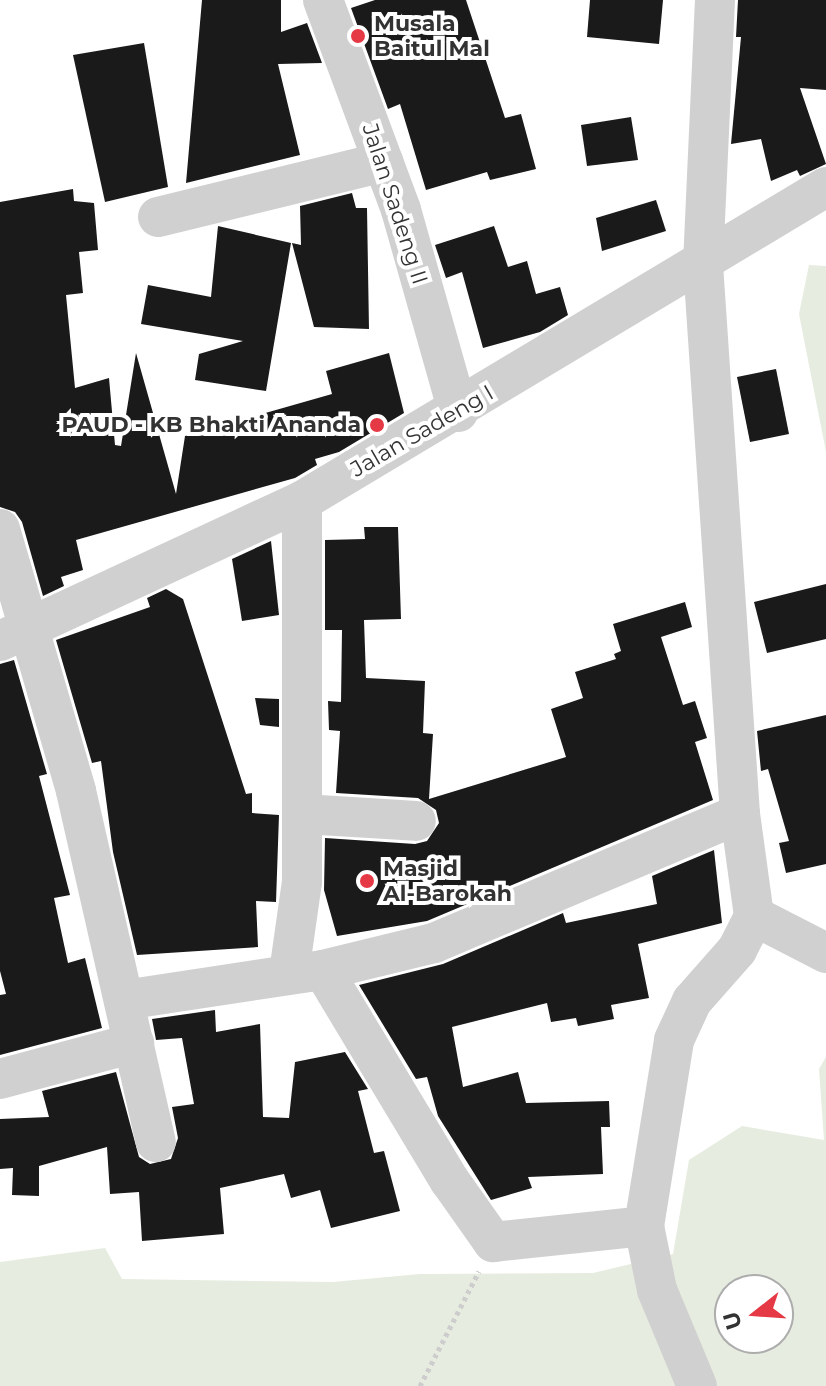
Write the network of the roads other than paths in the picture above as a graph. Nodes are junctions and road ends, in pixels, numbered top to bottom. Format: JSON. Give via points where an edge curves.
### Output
{"nodes":[{"id":1,"x":323,"y":0,"type":"edge"},
{"id":2,"x":715,"y":0,"type":"edge"},
{"id":3,"x":383,"y":162,"type":"junction"},
{"id":4,"x":826,"y":187,"type":"edge"},
{"id":5,"x":158,"y":217,"type":"dead end"},
{"id":6,"x":703,"y":264,"type":"junction"},
{"id":7,"x":458,"y":412,"type":"junction"},
{"id":8,"x":302,"y":501,"type":"junction"},
{"id":9,"x":0,"y":529,"type":"edge"},
{"id":10,"x":15,"y":634,"type":"edge"},
{"id":11,"x":303,"y":814,"type":"junction"},
{"id":12,"x":740,"y":814,"type":"junction"},
{"id":13,"x":416,"y":821,"type":"dead end"},
{"id":14,"x":754,"y":916,"type":"junction"},
{"id":15,"x":826,"y":953,"type":"edge"},
{"id":16,"x":306,"y":972,"type":"junction"},
{"id":17,"x":124,"y":1000,"type":"junction"},
{"id":18,"x":134,"y":1043,"type":"junction"},
{"id":19,"x":0,"y":1079,"type":"edge"},
{"id":20,"x":156,"y":1142,"type":"dead end"},
{"id":21,"x":644,"y":1226,"type":"junction"},
{"id":22,"x":697,"y":1386,"type":"edge"}],
"edges":[{"from":1,"to":3,"type":"street","name":"Jalan Sadeng II"},
{"from":2,"to":6,"type":"street"},
{"from":3,"to":5,"type":"street"},
{"from":3,"to":7,"type":"street","name":"Jalan Sadeng II"},
{"from":4,"to":6,"type":"street","name":"Jalan Sadeng I"},
{"from":6,"to":7,"type":"street","name":"Jalan Sadeng I"},
{"from":6,"to":12,"type":"street"},
{"from":7,"to":8,"type":"street","name":"Jalan Sadeng I"},
{"from":8,"to":10,"type":"street","name":"Jalan Sadeng I"},
{"from":8,"to":11,"type":"street"},
{"from":9,"to":10,"type":"street"},
{"from":10,"to":17,"type":"street","via":[[76,791]]},
{"from":11,"to":13,"type":"street"},
{"from":11,"to":16,"type":"street"},
{"from":12,"to":14,"type":"street"},
{"from":12,"to":16,"type":"street","via":[[434,943]]},
{"from":14,"to":15,"type":"street"},
{"from":14,"to":21,"type":"street","via":[[737,950],[692,1001],[674,1040]]},
{"from":16,"to":17,"type":"street"},
{"from":16,"to":21,"type":"street","via":[[493,1242]]},
{"from":17,"to":18,"type":"street"},
{"from":18,"to":19,"type":"street"},
{"from":18,"to":20,"type":"street"},
{"from":21,"to":22,"type":"street","via":[[657,1290]]}]}
